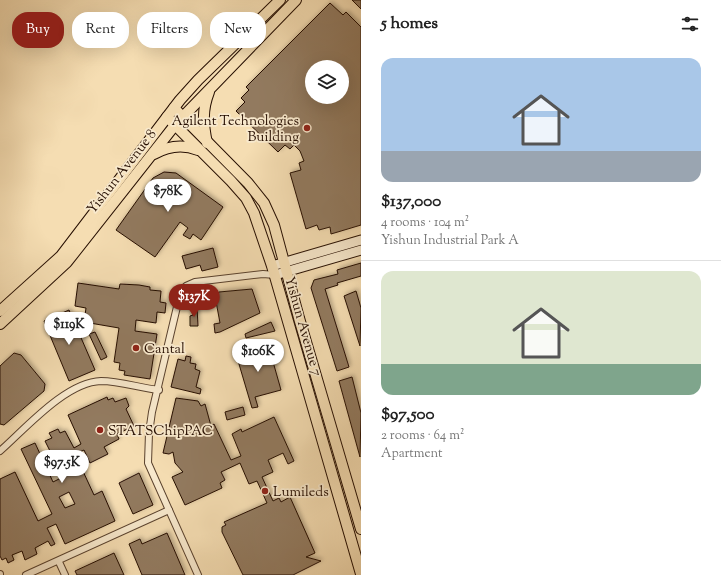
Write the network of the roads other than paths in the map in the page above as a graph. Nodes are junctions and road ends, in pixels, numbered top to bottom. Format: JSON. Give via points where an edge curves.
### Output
{"nodes":[{"id":1,"x":280,"y":0,"type":"edge"},
{"id":2,"x":296,"y":0,"type":"edge"},
{"id":3,"x":210,"y":88,"type":"junction"},
{"id":4,"x":174,"y":108,"type":"junction"},
{"id":5,"x":167,"y":117,"type":"junction"},
{"id":6,"x":182,"y":117,"type":"junction"},
{"id":7,"x":175,"y":125,"type":"junction"},
{"id":8,"x":205,"y":147,"type":"junction"},
{"id":9,"x":151,"y":156,"type":"junction"},
{"id":10,"x":361,"y":240,"type":"edge"},
{"id":11,"x":361,"y":250,"type":"edge"},
{"id":12,"x":286,"y":268,"type":"junction"},
{"id":13,"x":274,"y":271,"type":"junction"},
{"id":14,"x":0,"y":311,"type":"edge"},
{"id":15,"x":299,"y":318,"type":"junction"},
{"id":16,"x":288,"y":322,"type":"junction"},
{"id":17,"x":0,"y":324,"type":"edge"},
{"id":18,"x":158,"y":390,"type":"junction"},
{"id":19,"x":0,"y":451,"type":"edge"},
{"id":20,"x":169,"y":510,"type":"junction"},
{"id":21,"x":361,"y":529,"type":"edge"},
{"id":22,"x":59,"y":562,"type":"junction"},
{"id":23,"x":361,"y":574,"type":"edge"},
{"id":24,"x":26,"y":575,"type":"edge"},
{"id":25,"x":65,"y":575,"type":"edge"},
{"id":26,"x":198,"y":575,"type":"edge"}],
"edges":[{"from":1,"to":4,"type":"main road","name":"Yishun Avenue 8","via":[[198,80]]},
{"from":2,"to":3,"type":"main road","name":"Yishun Avenue 8"},
{"from":3,"to":6,"type":"main road","name":"Yishun Avenue 8"},
{"from":3,"to":8,"type":"main road","via":[[203,114]]},
{"from":4,"to":5,"type":"main road","name":"Yishun Avenue 8"},
{"from":4,"to":6,"type":"main road","name":"Yishun Avenue 7"},
{"from":5,"to":7,"type":"main road","name":"Yishun Avenue 7"},
{"from":5,"to":14,"type":"main road","name":"Yishun Avenue 8","via":[[61,256]]},
{"from":6,"to":7,"type":"main road","name":"Yishun Avenue 8"},
{"from":6,"to":8,"type":"main road","name":"Yishun Avenue 7"},
{"from":7,"to":8,"type":"main road","name":"Yishun Avenue 7"},
{"from":7,"to":9,"type":"main road","name":"Yishun Avenue 8"},
{"from":8,"to":9,"type":"main road","via":[[169,148]]},
{"from":8,"to":12,"type":"main road","name":"Yishun Avenue 7","via":[[238,173],[264,203],[274,226]]},
{"from":8,"to":13,"type":"main road","name":"Yishun Avenue 7","via":[[248,202]]},
{"from":9,"to":17,"type":"main road","name":"Yishun Avenue 8","via":[[67,262]]},
{"from":10,"to":12,"type":"main road"},
{"from":11,"to":12,"type":"main road"},
{"from":12,"to":13,"type":"main road"},
{"from":12,"to":15,"type":"main road","name":"Yishun Avenue 7"},
{"from":13,"to":16,"type":"main road","name":"Yishun Avenue 7"},
{"from":13,"to":18,"type":"street","via":[[196,282],[181,290]]},
{"from":15,"to":16,"type":"main road"},
{"from":15,"to":21,"type":"main road","name":"Yishun Avenue 7"},
{"from":16,"to":23,"type":"main road","name":"Yishun Avenue 7"},
{"from":18,"to":19,"type":"street","via":[[103,381],[90,382],[56,402],[26,425]]},
{"from":18,"to":20,"type":"street","via":[[149,432],[148,463]]},
{"from":20,"to":22,"type":"street"},
{"from":20,"to":26,"type":"street"},
{"from":22,"to":24,"type":"street"},
{"from":22,"to":25,"type":"street"}]}
